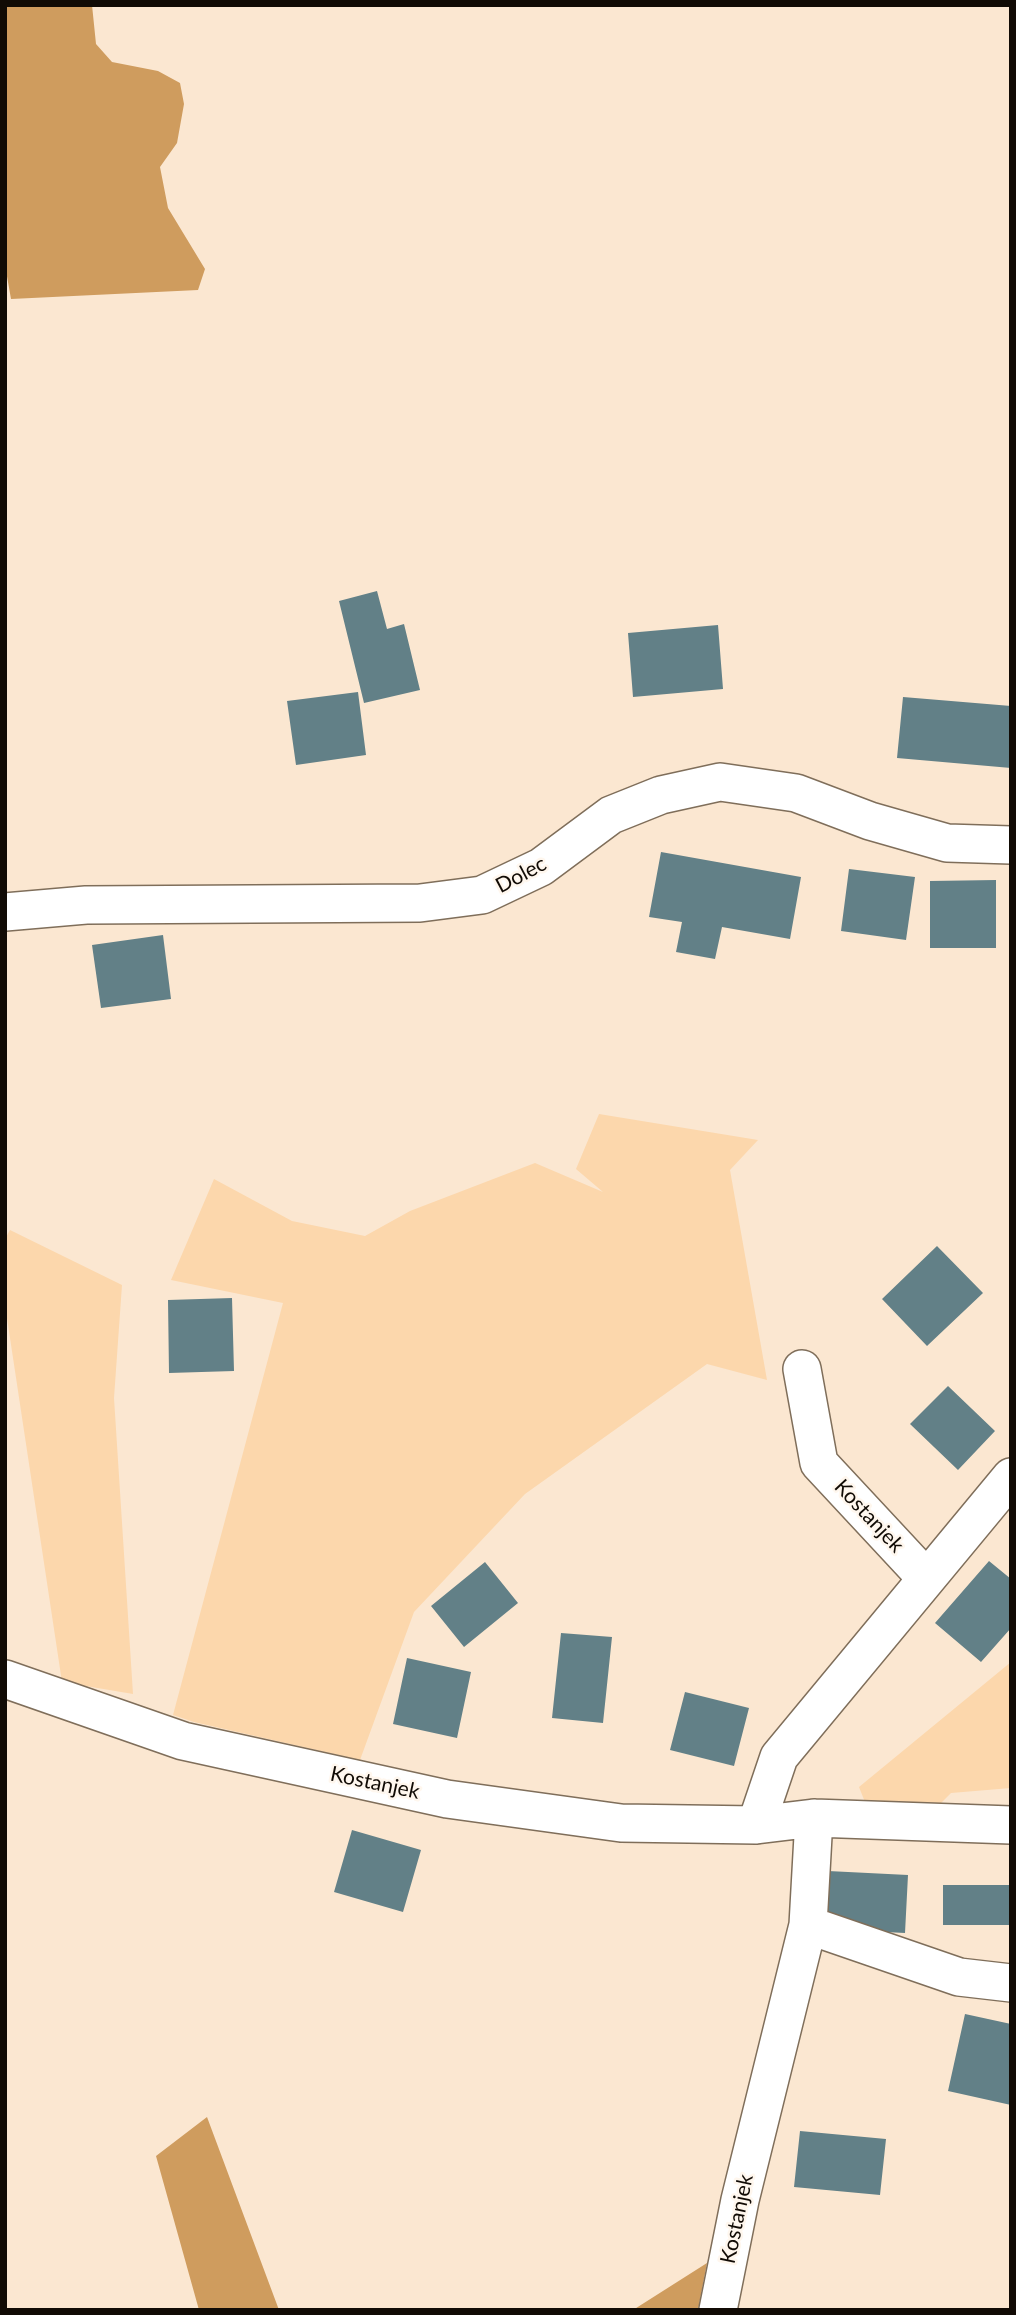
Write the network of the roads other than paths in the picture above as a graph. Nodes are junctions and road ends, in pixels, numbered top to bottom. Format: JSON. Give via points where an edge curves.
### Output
{"nodes":[{"id":1,"x":1011,"y":845,"type":"edge"},
{"id":2,"x":5,"y":912,"type":"edge"},
{"id":3,"x":802,"y":1368,"type":"dead end"},
{"id":4,"x":1011,"y":1477,"type":"edge"},
{"id":5,"x":926,"y":1578,"type":"junction"},
{"id":6,"x":5,"y":1679,"type":"edge"},
{"id":7,"x":814,"y":1818,"type":"junction"},
{"id":8,"x":756,"y":1825,"type":"junction"},
{"id":9,"x":1011,"y":1825,"type":"edge"},
{"id":10,"x":808,"y":1925,"type":"junction"},
{"id":11,"x":1011,"y":1983,"type":"edge"},
{"id":12,"x":718,"y":2310,"type":"edge"}],
"edges":[{"from":1,"to":2,"type":"street","name":"Dolec","via":[[947,843],[796,793],[720,782],[661,795],[611,815],[541,867],[482,895],[419,903],[86,905]]},
{"from":3,"to":5,"type":"street","name":"Kostanjek","via":[[819,1463]]},
{"from":4,"to":5,"type":"street"},
{"from":5,"to":8,"type":"street","via":[[779,1757]]},
{"from":6,"to":8,"type":"street","name":"Kostanjek","via":[[183,1741],[447,1799],[621,1824]]},
{"from":7,"to":8,"type":"street","name":"Kostanjek"},
{"from":7,"to":9,"type":"street","name":"Kostanjek"},
{"from":7,"to":10,"type":"street","name":"Kostanjek"},
{"from":10,"to":11,"type":"street","via":[[959,1977]]},
{"from":10,"to":12,"type":"street","name":"Kostanjek","via":[[740,2200]]}]}
